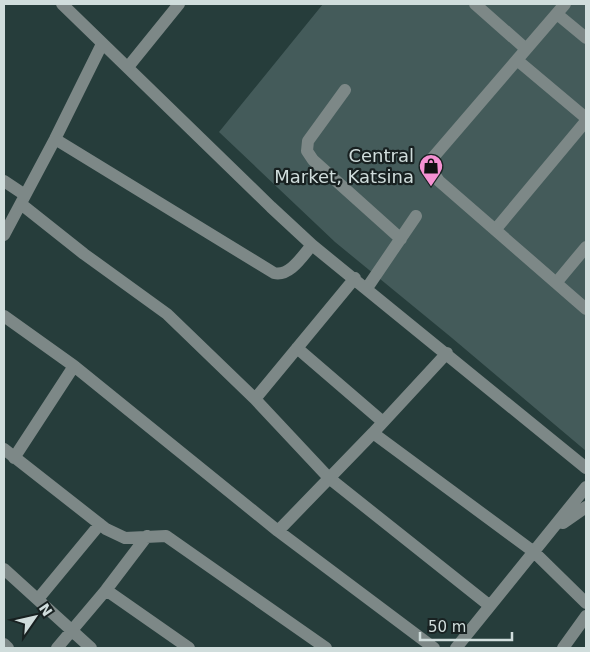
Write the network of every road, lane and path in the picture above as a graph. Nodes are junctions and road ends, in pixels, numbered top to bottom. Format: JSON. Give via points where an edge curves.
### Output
{"nodes":[{"id":1,"x":62,"y":4,"type":"edge"},
{"id":2,"x":179,"y":4,"type":"edge"},
{"id":3,"x":475,"y":4,"type":"edge"},
{"id":4,"x":565,"y":4,"type":"edge"},
{"id":5,"x":557,"y":14,"type":"junction"},
{"id":6,"x":586,"y":38,"type":"edge"},
{"id":7,"x":102,"y":44,"type":"junction"},
{"id":8,"x":526,"y":49,"type":"junction"},
{"id":9,"x":517,"y":60,"type":"junction"},
{"id":10,"x":128,"y":67,"type":"junction"},
{"id":11,"x":345,"y":90,"type":"dead end"},
{"id":12,"x":586,"y":119,"type":"edge"},
{"id":13,"x":55,"y":139,"type":"junction"},
{"id":14,"x":4,"y":181,"type":"edge"},
{"id":15,"x":23,"y":199,"type":"junction"},
{"id":16,"x":416,"y":216,"type":"dead end"},
{"id":17,"x":495,"y":230,"type":"junction"},
{"id":18,"x":4,"y":235,"type":"edge"},
{"id":19,"x":401,"y":239,"type":"junction"},
{"id":20,"x":312,"y":245,"type":"junction"},
{"id":21,"x":586,"y":247,"type":"edge"},
{"id":22,"x":355,"y":278,"type":"junction"},
{"id":23,"x":556,"y":283,"type":"junction"},
{"id":24,"x":367,"y":288,"type":"junction"},
{"id":25,"x":586,"y":309,"type":"edge"},
{"id":26,"x":4,"y":316,"type":"edge"},
{"id":27,"x":297,"y":348,"type":"junction"},
{"id":28,"x":447,"y":353,"type":"junction"},
{"id":29,"x":74,"y":366,"type":"junction"},
{"id":30,"x":255,"y":399,"type":"junction"},
{"id":31,"x":383,"y":422,"type":"junction"},
{"id":32,"x":373,"y":433,"type":"junction"},
{"id":33,"x":4,"y":449,"type":"edge"},
{"id":34,"x":14,"y":458,"type":"junction"},
{"id":35,"x":586,"y":468,"type":"edge"},
{"id":36,"x":329,"y":478,"type":"junction"},
{"id":37,"x":586,"y":487,"type":"edge"},
{"id":38,"x":586,"y":507,"type":"edge"},
{"id":39,"x":100,"y":524,"type":"junction"},
{"id":40,"x":554,"y":528,"type":"junction"},
{"id":41,"x":278,"y":531,"type":"junction"},
{"id":42,"x":147,"y":536,"type":"junction"},
{"id":43,"x":534,"y":552,"type":"junction"},
{"id":44,"x":4,"y":569,"type":"edge"},
{"id":45,"x":106,"y":590,"type":"junction"},
{"id":46,"x":38,"y":599,"type":"junction"},
{"id":47,"x":586,"y":603,"type":"edge"},
{"id":48,"x":490,"y":606,"type":"junction"},
{"id":49,"x":586,"y":616,"type":"edge"},
{"id":50,"x":72,"y":630,"type":"junction"},
{"id":51,"x":4,"y":644,"type":"edge"},
{"id":52,"x":8,"y":648,"type":"edge"},
{"id":53,"x":57,"y":648,"type":"edge"},
{"id":54,"x":91,"y":648,"type":"edge"},
{"id":55,"x":189,"y":648,"type":"edge"},
{"id":56,"x":326,"y":648,"type":"edge"},
{"id":57,"x":434,"y":648,"type":"edge"},
{"id":58,"x":456,"y":648,"type":"edge"},
{"id":59,"x":563,"y":648,"type":"edge"}],
"edges":[{"from":1,"to":7,"type":"street"},
{"from":2,"to":10,"type":"street"},
{"from":3,"to":8,"type":"street"},
{"from":4,"to":5,"type":"street"},
{"from":5,"to":6,"type":"street"},
{"from":5,"to":8,"type":"street"},
{"from":7,"to":10,"type":"street"},
{"from":7,"to":13,"type":"street"},
{"from":8,"to":9,"type":"street"},
{"from":9,"to":12,"type":"street"},
{"from":9,"to":17,"type":"street","via":[[430,161],[439,181]]},
{"from":10,"to":20,"type":"street"},
{"from":11,"to":19,"type":"street","via":[[308,141],[307,151]]},
{"from":12,"to":17,"type":"street"},
{"from":13,"to":15,"type":"street"},
{"from":13,"to":20,"type":"street","via":[[274,273],[286,272]]},
{"from":14,"to":15,"type":"street"},
{"from":15,"to":18,"type":"street"},
{"from":15,"to":30,"type":"street","via":[[84,254],[167,314]]},
{"from":16,"to":19,"type":"street"},
{"from":17,"to":23,"type":"street"},
{"from":19,"to":24,"type":"street"},
{"from":20,"to":22,"type":"street"},
{"from":21,"to":23,"type":"street"},
{"from":22,"to":24,"type":"street"},
{"from":22,"to":27,"type":"street"},
{"from":23,"to":25,"type":"street"},
{"from":24,"to":28,"type":"street"},
{"from":26,"to":29,"type":"street"},
{"from":27,"to":30,"type":"street"},
{"from":27,"to":31,"type":"street"},
{"from":28,"to":31,"type":"street"},
{"from":28,"to":35,"type":"street"},
{"from":29,"to":34,"type":"street"},
{"from":29,"to":41,"type":"street"},
{"from":30,"to":36,"type":"street"},
{"from":31,"to":32,"type":"street"},
{"from":32,"to":36,"type":"street"},
{"from":32,"to":43,"type":"street"},
{"from":33,"to":34,"type":"street"},
{"from":34,"to":39,"type":"street"},
{"from":36,"to":41,"type":"street"},
{"from":36,"to":48,"type":"street"},
{"from":37,"to":40,"type":"street"},
{"from":38,"to":40,"type":"street"},
{"from":39,"to":42,"type":"street","via":[[117,536]]},
{"from":39,"to":46,"type":"street"},
{"from":40,"to":43,"type":"street"},
{"from":41,"to":57,"type":"street"},
{"from":42,"to":45,"type":"street"},
{"from":42,"to":56,"type":"street","via":[[166,536]]},
{"from":43,"to":47,"type":"street"},
{"from":43,"to":48,"type":"street"},
{"from":44,"to":46,"type":"street"},
{"from":45,"to":50,"type":"street"},
{"from":45,"to":55,"type":"street"},
{"from":46,"to":50,"type":"street"},
{"from":48,"to":58,"type":"street"},
{"from":49,"to":59,"type":"street"},
{"from":50,"to":53,"type":"street"},
{"from":50,"to":54,"type":"street"},
{"from":51,"to":52,"type":"street"}]}
